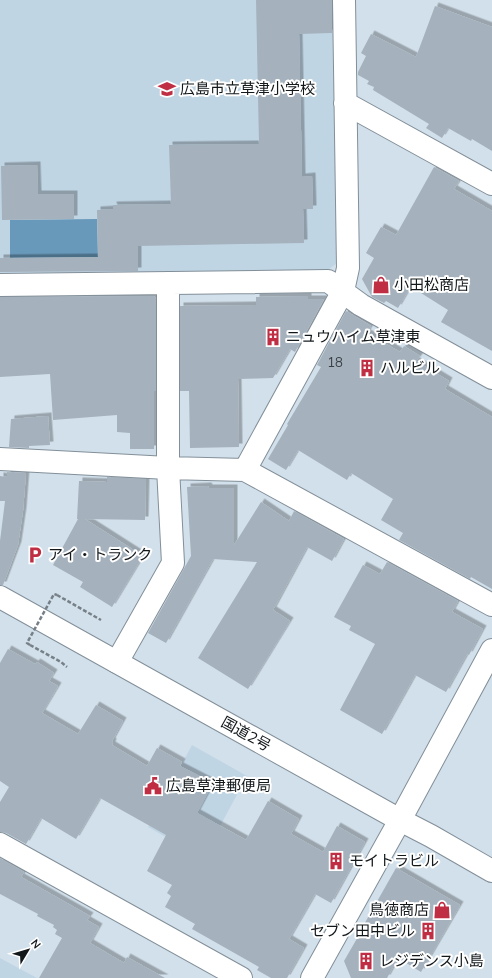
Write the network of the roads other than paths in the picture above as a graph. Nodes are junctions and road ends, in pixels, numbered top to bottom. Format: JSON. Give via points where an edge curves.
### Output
{"nodes":[{"id":1,"x":344,"y":0,"type":"edge"},
{"id":2,"x":345,"y":103,"type":"junction"},
{"id":3,"x":492,"y":184,"type":"edge"},
{"id":4,"x":168,"y":283,"type":"junction"},
{"id":5,"x":0,"y":285,"type":"edge"},
{"id":6,"x":343,"y":291,"type":"junction"},
{"id":7,"x":492,"y":378,"type":"edge"},
{"id":8,"x":0,"y":459,"type":"edge"},
{"id":9,"x":168,"y":468,"type":"junction"},
{"id":10,"x":245,"y":470,"type":"junction"},
{"id":11,"x":0,"y":597,"type":"edge"},
{"id":12,"x":492,"y":605,"type":"edge"},
{"id":13,"x":492,"y":650,"type":"edge"},
{"id":14,"x":117,"y":662,"type":"junction"},
{"id":15,"x":400,"y":820,"type":"junction"},
{"id":16,"x":0,"y":844,"type":"edge"},
{"id":17,"x":492,"y":871,"type":"edge"},
{"id":18,"x":241,"y":978,"type":"edge"},
{"id":19,"x":312,"y":978,"type":"edge"}],
"edges":[{"from":1,"to":2,"type":"main road"},
{"from":2,"to":3,"type":"main road"},
{"from":2,"to":6,"type":"main road","via":[[348,268]]},
{"from":4,"to":5,"type":"main road"},
{"from":4,"to":6,"type":"main road","via":[[328,281]]},
{"from":4,"to":9,"type":"main road"},
{"from":6,"to":7,"type":"main road","via":[[361,305]]},
{"from":6,"to":10,"type":"main road"},
{"from":8,"to":9,"type":"main road"},
{"from":9,"to":10,"type":"main road"},
{"from":9,"to":14,"type":"main road","via":[[173,563]]},
{"from":10,"to":12,"type":"main road"},
{"from":11,"to":14,"type":"main road","name":"国道2号"},
{"from":13,"to":15,"type":"main road"},
{"from":14,"to":15,"type":"main road","name":"国道2号"},
{"from":15,"to":17,"type":"main road","name":"国道2号"},
{"from":15,"to":19,"type":"main road"},
{"from":16,"to":18,"type":"main road"}]}
